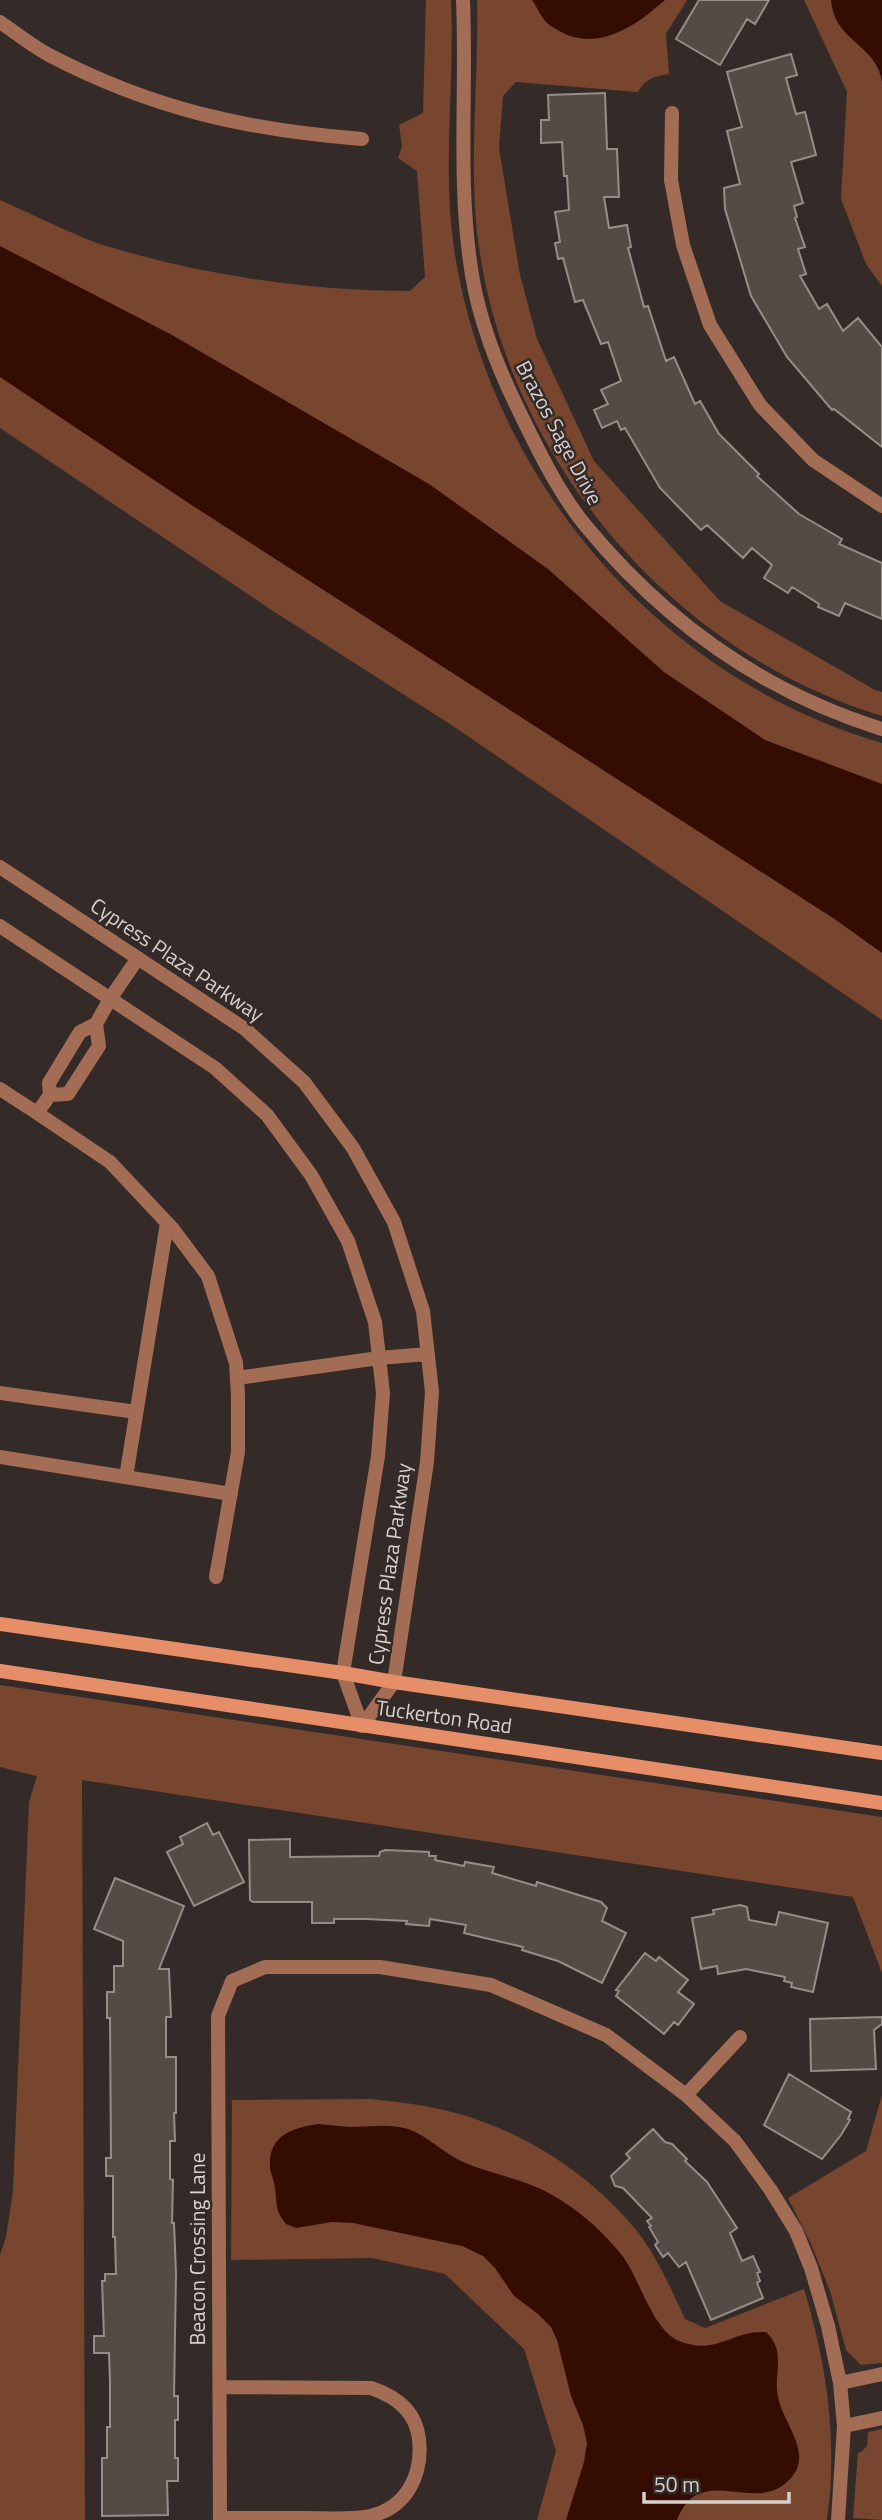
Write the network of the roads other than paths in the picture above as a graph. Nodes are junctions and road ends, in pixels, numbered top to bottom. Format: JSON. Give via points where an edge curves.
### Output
{"nodes":[{"id":1,"x":463,"y":0,"type":"edge"},
{"id":2,"x":0,"y":22,"type":"edge"},
{"id":3,"x":672,"y":113,"type":"dead end"},
{"id":4,"x":362,"y":139,"type":"dead end"},
{"id":5,"x":882,"y":506,"type":"edge"},
{"id":6,"x":882,"y":729,"type":"edge"},
{"id":7,"x":0,"y":867,"type":"edge"},
{"id":8,"x":0,"y":926,"type":"edge"},
{"id":9,"x":138,"y":958,"type":"junction"},
{"id":10,"x":110,"y":999,"type":"junction"},
{"id":11,"x":96,"y":1024,"type":"junction"},
{"id":12,"x":0,"y":1089,"type":"edge"},
{"id":13,"x":50,"y":1095,"type":"junction"},
{"id":14,"x":37,"y":1113,"type":"junction"},
{"id":15,"x":167,"y":1223,"type":"junction"},
{"id":16,"x":428,"y":1354,"type":"junction"},
{"id":17,"x":379,"y":1358,"type":"junction"},
{"id":18,"x":237,"y":1378,"type":"junction"},
{"id":19,"x":0,"y":1393,"type":"edge"},
{"id":20,"x":136,"y":1412,"type":"junction"},
{"id":21,"x":0,"y":1457,"type":"edge"},
{"id":22,"x":125,"y":1477,"type":"junction"},
{"id":23,"x":231,"y":1494,"type":"junction"},
{"id":24,"x":216,"y":1577,"type":"dead end"},
{"id":25,"x":0,"y":1624,"type":"edge"},
{"id":26,"x":0,"y":1671,"type":"edge"},
{"id":27,"x":343,"y":1673,"type":"junction"},
{"id":28,"x":394,"y":1682,"type":"junction"},
{"id":29,"x":362,"y":1726,"type":"junction"},
{"id":30,"x":882,"y":1754,"type":"edge"},
{"id":31,"x":882,"y":1803,"type":"edge"},
{"id":32,"x":740,"y":2036,"type":"dead end"},
{"id":33,"x":686,"y":2095,"type":"junction"},
{"id":34,"x":882,"y":2374,"type":"edge"},
{"id":35,"x":840,"y":2384,"type":"junction"},
{"id":36,"x":220,"y":2387,"type":"junction"},
{"id":37,"x":882,"y":2418,"type":"edge"},
{"id":38,"x":844,"y":2426,"type":"junction"},
{"id":39,"x":220,"y":2519,"type":"edge"},
{"id":40,"x":838,"y":2520,"type":"edge"}],
"edges":[{"from":1,"to":6,"type":"street","name":"Brazos Sage Drive","via":[[462,176],[472,279],[502,377],[550,470],[583,523],[651,596],[687,627],[743,667],[807,700]]},
{"from":2,"to":4,"type":"street","via":[[47,54],[176,109],[298,134]]},
{"from":3,"to":5,"type":"street","via":[[671,180],[683,245],[710,326],[760,405],[813,460]]},
{"from":7,"to":9,"type":"street","name":"Cypress Plaza Parkway"},
{"from":8,"to":10,"type":"street","name":"Cypress Plaza Parkway"},
{"from":9,"to":10,"type":"street"},
{"from":9,"to":16,"type":"street","name":"Cypress Plaza Parkway","via":[[253,1036],[304,1082],[353,1148],[394,1222],[423,1311]]},
{"from":10,"to":11,"type":"street"},
{"from":10,"to":17,"type":"street","name":"Cypress Plaza Parkway","via":[[215,1068],[267,1115],[312,1175],[348,1241],[374,1322]]},
{"from":11,"to":13,"type":"street","via":[[80,1031],[49,1083]]},
{"from":11,"to":13,"type":"street","via":[[99,1046],[68,1094]]},
{"from":12,"to":14,"type":"street"},
{"from":13,"to":14,"type":"street"},
{"from":14,"to":15,"type":"street","via":[[110,1162]]},
{"from":15,"to":18,"type":"street","via":[[208,1276]]},
{"from":15,"to":20,"type":"street"},
{"from":16,"to":17,"type":"street"},
{"from":16,"to":28,"type":"street","name":"Cypress Plaza Parkway","via":[[432,1392],[427,1462]]},
{"from":17,"to":18,"type":"street"},
{"from":17,"to":27,"type":"street","name":"Cypress Plaza Parkway","via":[[383,1393],[378,1456]]},
{"from":18,"to":23,"type":"street","via":[[237,1452]]},
{"from":19,"to":20,"type":"street"},
{"from":20,"to":22,"type":"street"},
{"from":21,"to":22,"type":"street"},
{"from":22,"to":23,"type":"street"},
{"from":23,"to":24,"type":"street"},
{"from":25,"to":27,"type":"main road","name":"Tuckerton Road"},
{"from":26,"to":29,"type":"main road","name":"Tuckerton Road"},
{"from":27,"to":28,"type":"main road","name":"Tuckerton Road"},
{"from":27,"to":29,"type":"street","name":"Cypress Plaza Parkway"},
{"from":28,"to":29,"type":"street","name":"Cypress Plaza Parkway"},
{"from":28,"to":30,"type":"main road","name":"Tuckerton Road"},
{"from":29,"to":31,"type":"main road","name":"Tuckerton Road"},
{"from":32,"to":33,"type":"street"},
{"from":33,"to":35,"type":"street","via":[[735,2141],[796,2231],[828,2326]]},
{"from":33,"to":36,"type":"street","name":"Beacon Crossing Lane","via":[[606,2035],[491,1985],[380,1967],[265,1967],[232,1981],[218,2016]]},
{"from":34,"to":35,"type":"street"},
{"from":35,"to":38,"type":"street"},
{"from":36,"to":39,"type":"street","name":"Beacon Crossing Lane"},
{"from":36,"to":39,"type":"street","via":[[371,2388],[386,2393],[401,2403],[415,2425],[420,2462],[410,2489],[381,2513],[356,2518]]},
{"from":37,"to":38,"type":"street"},
{"from":38,"to":40,"type":"street"}]}
